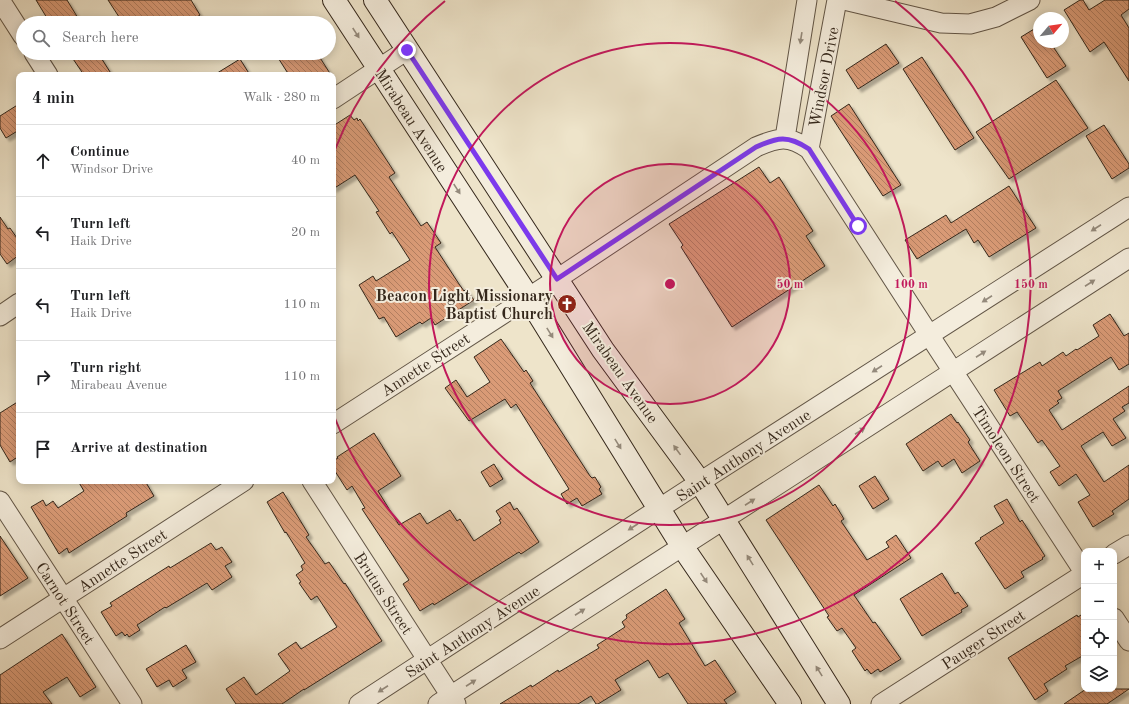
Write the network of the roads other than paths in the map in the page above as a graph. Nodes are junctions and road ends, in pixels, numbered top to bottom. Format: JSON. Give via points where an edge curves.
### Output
{"nodes":[{"id":1,"x":0,"y":0,"type":"edge"},
{"id":2,"x":334,"y":0,"type":"edge"},
{"id":3,"x":374,"y":0,"type":"edge"},
{"id":4,"x":807,"y":0,"type":"edge"},
{"id":5,"x":837,"y":0,"type":"edge"},
{"id":6,"x":844,"y":0,"type":"edge"},
{"id":7,"x":1030,"y":0,"type":"edge"},
{"id":8,"x":16,"y":25,"type":"edge"},
{"id":9,"x":407,"y":50,"type":"junction"},
{"id":10,"x":38,"y":60,"type":"edge"},
{"id":11,"x":379,"y":69,"type":"junction"},
{"id":12,"x":46,"y":72,"type":"edge"},
{"id":13,"x":336,"y":97,"type":"edge"},
{"id":14,"x":784,"y":138,"type":"junction"},
{"id":15,"x":809,"y":149,"type":"junction"},
{"id":16,"x":1129,"y":207,"type":"edge"},
{"id":17,"x":1129,"y":258,"type":"edge"},
{"id":18,"x":557,"y":279,"type":"junction"},
{"id":19,"x":528,"y":297,"type":"junction"},
{"id":20,"x":16,"y":305,"type":"edge"},
{"id":21,"x":0,"y":316,"type":"edge"},
{"id":22,"x":929,"y":335,"type":"junction"},
{"id":23,"x":953,"y":372,"type":"junction"},
{"id":24,"x":336,"y":422,"type":"edge"},
{"id":25,"x":700,"y":482,"type":"junction"},
{"id":26,"x":239,"y":484,"type":"edge"},
{"id":27,"x":314,"y":484,"type":"edge"},
{"id":28,"x":0,"y":501,"type":"edge"},
{"id":29,"x":659,"y":510,"type":"junction"},
{"id":30,"x":724,"y":519,"type":"junction"},
{"id":31,"x":1129,"y":544,"type":"edge"},
{"id":32,"x":682,"y":546,"type":"junction"},
{"id":33,"x":1117,"y":552,"type":"edge"},
{"id":34,"x":1081,"y":568,"type":"edge"},
{"id":35,"x":1081,"y":575,"type":"edge"},
{"id":36,"x":63,"y":598,"type":"junction"},
{"id":37,"x":1115,"y":620,"type":"edge"},
{"id":38,"x":0,"y":638,"type":"edge"},
{"id":39,"x":1129,"y":642,"type":"edge"},
{"id":40,"x":427,"y":660,"type":"junction"},
{"id":41,"x":448,"y":701,"type":"edge"},
{"id":42,"x":132,"y":704,"type":"edge"},
{"id":43,"x":359,"y":704,"type":"edge"},
{"id":44,"x":790,"y":704,"type":"edge"},
{"id":45,"x":839,"y":704,"type":"edge"},
{"id":46,"x":881,"y":704,"type":"edge"}],
"edges":[{"from":1,"to":8,"type":"street"},
{"from":2,"to":11,"type":"street","name":"Mirabeau Avenue","one_way":true},
{"from":3,"to":9,"type":"street","name":"Mirabeau Avenue"},
{"from":4,"to":14,"type":"street","name":"Windsor Drive","one_way":true},
{"from":5,"to":15,"type":"street","name":"Windsor Drive"},
{"from":6,"to":7,"type":"street","via":[[941,23],[970,24],[996,17]]},
{"from":9,"to":11,"type":"street"},
{"from":9,"to":18,"type":"street","name":"Mirabeau Avenue"},
{"from":10,"to":12,"type":"street"},
{"from":11,"to":13,"type":"street"},
{"from":11,"to":19,"type":"street","name":"Mirabeau Avenue","one_way":true},
{"from":14,"to":15,"type":"street"},
{"from":14,"to":18,"type":"street","name":"Annette Street","via":[[774,139],[756,147]]},
{"from":15,"to":22,"type":"street","name":"Windsor Drive"},
{"from":16,"to":22,"type":"street","name":"Saint Anthony Avenue","one_way":true},
{"from":23,"to":17,"type":"street","one_way":true},
{"from":18,"to":19,"type":"street","name":"Annette Street"},
{"from":25,"to":18,"type":"street","name":"Mirabeau Avenue","one_way":true,"via":[[603,350]]},
{"from":19,"to":24,"type":"street","name":"Annette Street"},
{"from":19,"to":29,"type":"street","name":"Mirabeau Avenue","one_way":true},
{"from":20,"to":21,"type":"street"},
{"from":22,"to":23,"type":"street","name":"Timoleon Street"},
{"from":22,"to":25,"type":"street","name":"Saint Anthony Avenue","one_way":true},
{"from":30,"to":23,"type":"street","one_way":true},
{"from":23,"to":34,"type":"street","name":"Timoleon Street"},
{"from":25,"to":29,"type":"street","name":"Saint Anthony Avenue"},
{"from":25,"to":30,"type":"street","name":"Mirabeau Avenue"},
{"from":26,"to":36,"type":"street","name":"Annette Street"},
{"from":27,"to":40,"type":"street","name":"Brutus Street"},
{"from":28,"to":36,"type":"street","name":"Carnot Street"},
{"from":29,"to":32,"type":"street","name":"Mirabeau Avenue"},
{"from":29,"to":40,"type":"street","name":"Saint Anthony Avenue","one_way":true},
{"from":30,"to":32,"type":"street"},
{"from":45,"to":30,"type":"street","name":"Mirabeau Avenue","one_way":true},
{"from":31,"to":33,"type":"street"},
{"from":41,"to":32,"type":"street","one_way":true},
{"from":32,"to":44,"type":"street","name":"Mirabeau Avenue","one_way":true},
{"from":35,"to":46,"type":"street","name":"Pauger Street"},
{"from":36,"to":38,"type":"street","name":"Annette Street"},
{"from":36,"to":42,"type":"street","name":"Carnot Street"},
{"from":37,"to":39,"type":"street"},
{"from":40,"to":41,"type":"street","name":"Brutus Street"},
{"from":40,"to":43,"type":"street","name":"Saint Anthony Avenue","one_way":true}]}
